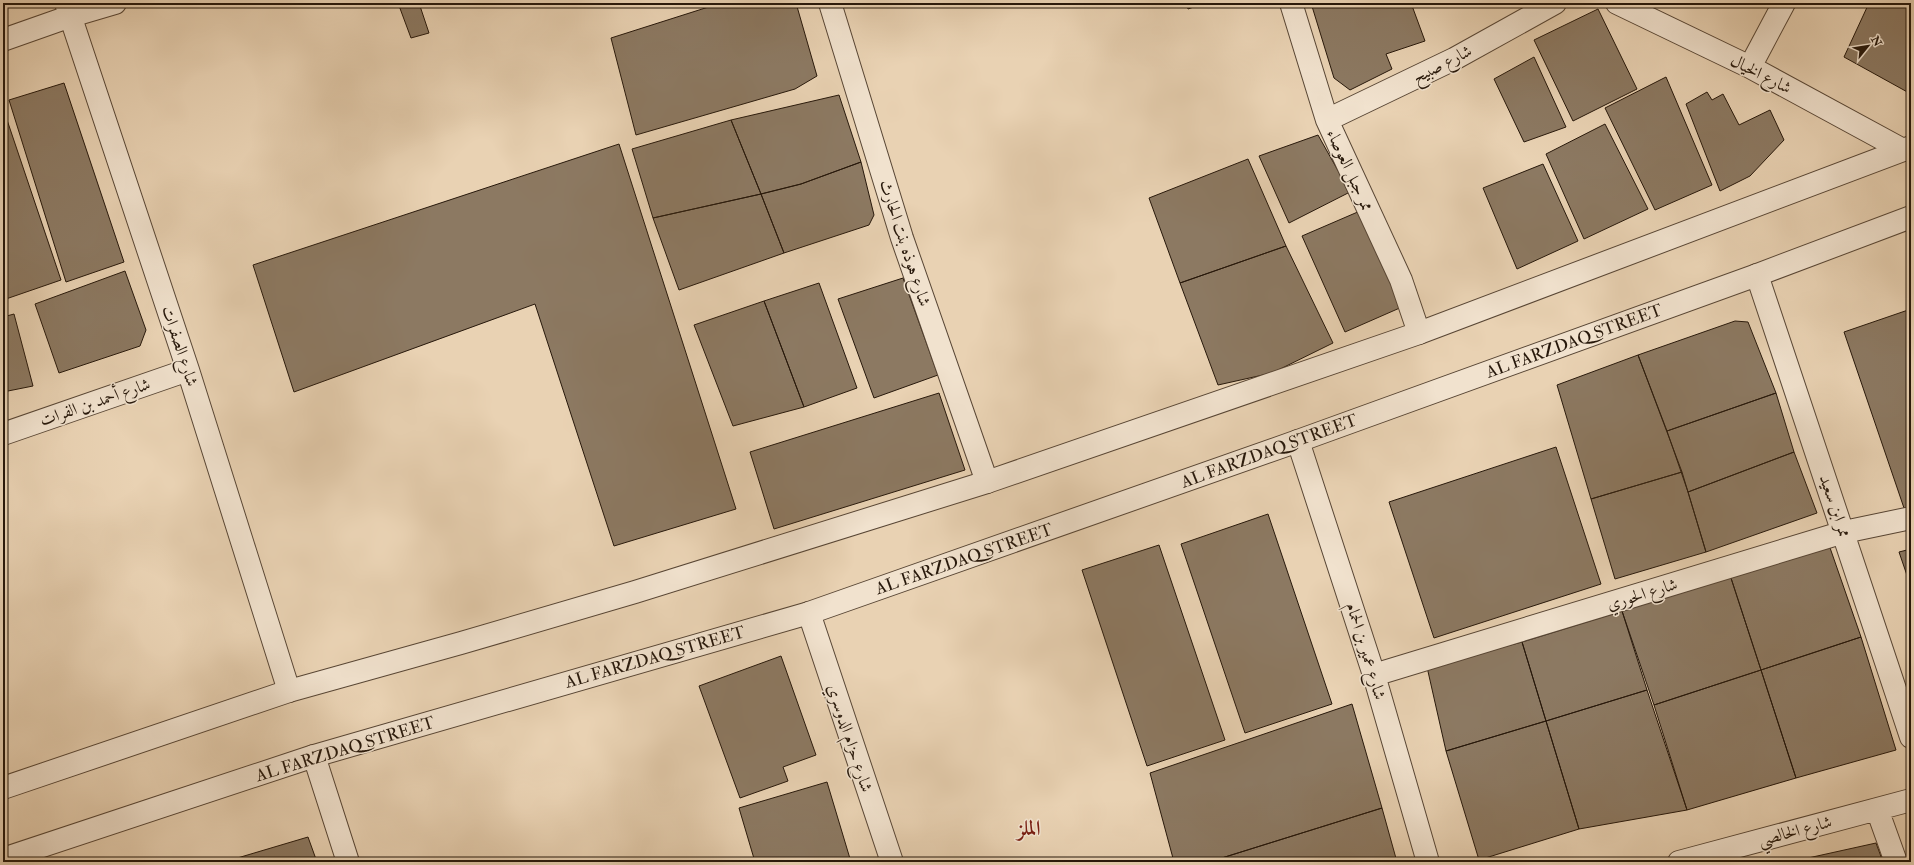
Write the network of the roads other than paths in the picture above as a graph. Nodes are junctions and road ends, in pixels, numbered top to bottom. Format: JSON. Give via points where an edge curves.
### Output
{"nodes":[{"id":1,"x":115,"y":3,"type":"edge"},
{"id":2,"x":830,"y":3,"type":"edge"},
{"id":3,"x":1291,"y":3,"type":"edge"},
{"id":4,"x":1555,"y":3,"type":"edge"},
{"id":5,"x":1617,"y":3,"type":"edge"},
{"id":6,"x":1784,"y":3,"type":"edge"},
{"id":7,"x":69,"y":9,"type":"edge"},
{"id":8,"x":3,"y":40,"type":"edge"},
{"id":9,"x":1750,"y":67,"type":"junction"},
{"id":10,"x":1327,"y":120,"type":"junction"},
{"id":11,"x":1907,"y":148,"type":"edge"},
{"id":12,"x":1911,"y":217,"type":"edge"},
{"id":13,"x":1758,"y":275,"type":"junction"},
{"id":14,"x":1419,"y":333,"type":"junction"},
{"id":15,"x":188,"y":370,"type":"junction"},
{"id":16,"x":3,"y":434,"type":"edge"},
{"id":17,"x":1298,"y":441,"type":"junction"},
{"id":18,"x":987,"y":482,"type":"junction"},
{"id":19,"x":1911,"y":518,"type":"edge"},
{"id":20,"x":1844,"y":532,"type":"junction"},
{"id":21,"x":809,"y":613,"type":"junction"},
{"id":22,"x":1374,"y":675,"type":"junction"},
{"id":23,"x":289,"y":691,"type":"junction"},
{"id":24,"x":1911,"y":737,"type":"edge"},
{"id":25,"x":314,"y":756,"type":"junction"},
{"id":26,"x":3,"y":788,"type":"edge"},
{"id":27,"x":1911,"y":800,"type":"edge"},
{"id":28,"x":1877,"y":809,"type":"junction"},
{"id":29,"x":3,"y":859,"type":"edge"},
{"id":30,"x":348,"y":862,"type":"edge"},
{"id":31,"x":892,"y":862,"type":"edge"},
{"id":32,"x":1428,"y":862,"type":"edge"},
{"id":33,"x":1679,"y":862,"type":"edge"},
{"id":34,"x":1896,"y":862,"type":"edge"}],
"edges":[{"from":1,"to":7,"type":"street"},
{"from":2,"to":18,"type":"street","name":"شارع هوذه بنت الحارث","via":[[902,238]]},
{"from":3,"to":10,"type":"street","name":"ممر جبل العوصاء"},
{"from":4,"to":10,"type":"street","name":"شارع صبيح","via":[[1454,59]]},
{"from":5,"to":9,"type":"street","name":"شارع الخيال"},
{"from":6,"to":9,"type":"street"},
{"from":7,"to":8,"type":"street"},
{"from":7,"to":15,"type":"street","name":"شارع الصفرات"},
{"from":9,"to":11,"type":"street","name":"شارع الخيال"},
{"from":10,"to":14,"type":"street","name":"ممر جبل العوصاء","via":[[1401,280]]},
{"from":11,"to":14,"type":"street"},
{"from":12,"to":13,"type":"street","name":"AL FARZDAQ STREET"},
{"from":13,"to":17,"type":"street","name":"AL FARZDAQ STREET"},
{"from":13,"to":20,"type":"street","name":"ممر ابن سعيد"},
{"from":14,"to":18,"type":"street"},
{"from":15,"to":16,"type":"street","name":"شارع أحمد بن الفرات"},
{"from":15,"to":23,"type":"street","name":"شارع الصفرات"},
{"from":17,"to":21,"type":"street","name":"AL FARZDAQ STREET"},
{"from":17,"to":22,"type":"street","name":"شارع عمير بن الحمام"},
{"from":18,"to":23,"type":"street","via":[[635,592]]},
{"from":19,"to":20,"type":"street","name":"شارع الحوري"},
{"from":20,"to":22,"type":"street","name":"شارع الحوري"},
{"from":20,"to":24,"type":"street","name":"ممر ابن سعيد"},
{"from":21,"to":25,"type":"street","name":"AL FARZDAQ STREET"},
{"from":21,"to":31,"type":"street","name":"شارع حزام الدوسري"},
{"from":22,"to":32,"type":"street","name":"شارع عمير بن الحمام"},
{"from":23,"to":26,"type":"street"},
{"from":25,"to":29,"type":"street","name":"AL FARZDAQ STREET"},
{"from":25,"to":30,"type":"street"},
{"from":27,"to":28,"type":"street","name":"شارع الخالصي"},
{"from":28,"to":33,"type":"street","name":"شارع الخالصي"},
{"from":28,"to":34,"type":"street"}]}
